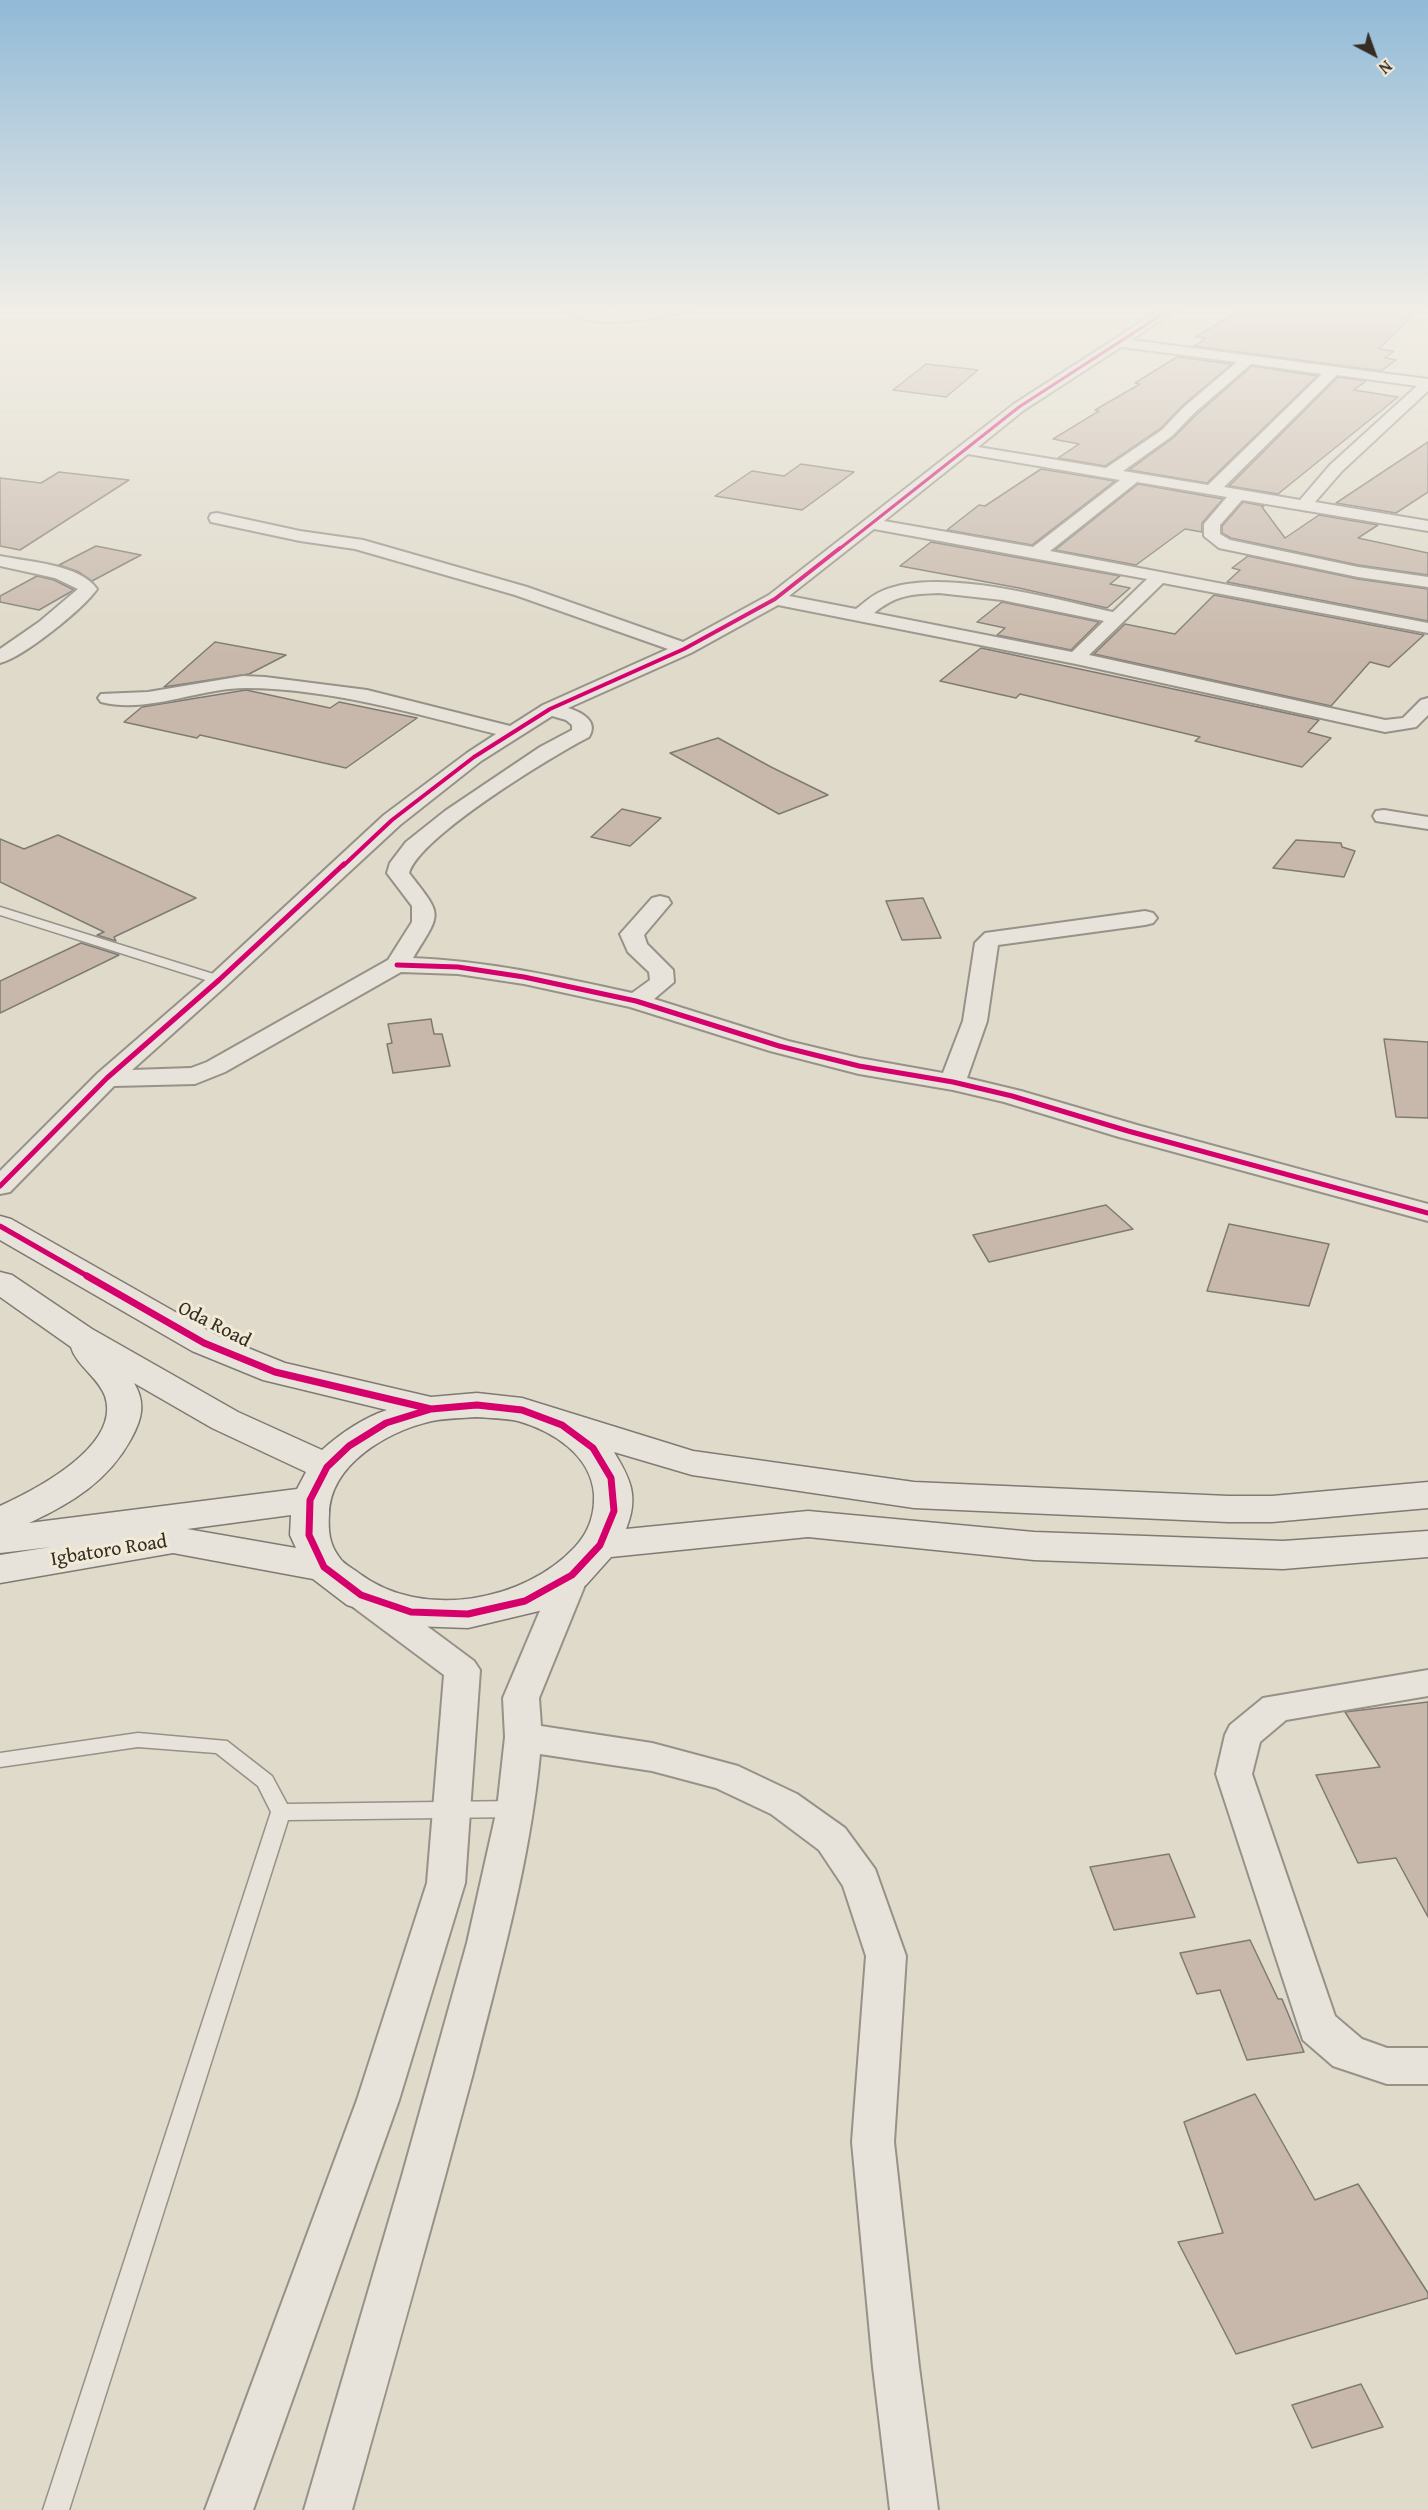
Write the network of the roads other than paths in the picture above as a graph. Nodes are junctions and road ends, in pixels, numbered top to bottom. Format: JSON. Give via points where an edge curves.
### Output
{"nodes":[{"id":1,"x":998,"y":423,"type":"edge"},
{"id":2,"x":1176,"y":423,"type":"edge"},
{"id":3,"x":1280,"y":423,"type":"edge"},
{"id":4,"x":1384,"y":423,"type":"edge"},
{"id":5,"x":964,"y":449,"type":"junction"},
{"id":6,"x":1111,"y":472,"type":"junction"},
{"id":7,"x":1135,"y":476,"type":"junction"},
{"id":8,"x":1212,"y":490,"type":"junction"},
{"id":9,"x":1239,"y":494,"type":"junction"},
{"id":10,"x":1304,"y":505,"type":"junction"},
{"id":11,"x":217,"y":518,"type":"dead end"},
{"id":12,"x":1426,"y":523,"type":"edge"},
{"id":13,"x":871,"y":524,"type":"junction"},
{"id":14,"x":1036,"y":553,"type":"junction"},
{"id":15,"x":0,"y":561,"type":"edge"},
{"id":16,"x":1333,"y":567,"type":"junction"},
{"id":17,"x":1158,"y":578,"type":"junction"},
{"id":18,"x":1428,"y":582,"type":"edge"},
{"id":19,"x":775,"y":599,"type":"junction"},
{"id":20,"x":1299,"y":604,"type":"junction"},
{"id":21,"x":860,"y":615,"type":"junction"},
{"id":22,"x":1117,"y":618,"type":"junction"},
{"id":23,"x":1428,"y":628,"type":"edge"},
{"id":24,"x":684,"y":649,"type":"junction"},
{"id":25,"x":0,"y":657,"type":"edge"},
{"id":26,"x":1076,"y":658,"type":"junction"},
{"id":27,"x":108,"y":698,"type":"dead end"},
{"id":28,"x":1428,"y":704,"type":"edge"},
{"id":29,"x":550,"y":709,"type":"junction"},
{"id":30,"x":511,"y":732,"type":"junction"},
{"id":31,"x":1384,"y":816,"type":"dead end"},
{"id":32,"x":1428,"y":823,"type":"edge"},
{"id":33,"x":660,"y":903,"type":"dead end"},
{"id":34,"x":0,"y":911,"type":"edge"},
{"id":35,"x":1145,"y":918,"type":"dead end"},
{"id":36,"x":397,"y":965,"type":"junction"},
{"id":37,"x":219,"y":980,"type":"junction"},
{"id":38,"x":636,"y":1001,"type":"junction"},
{"id":39,"x":107,"y":1078,"type":"junction"},
{"id":40,"x":954,"y":1082,"type":"junction"},
{"id":41,"x":0,"y":1186,"type":"edge"},
{"id":42,"x":1428,"y":1213,"type":"edge"},
{"id":43,"x":0,"y":1226,"type":"edge"},
{"id":44,"x":0,"y":1282,"type":"edge"},
{"id":45,"x":80,"y":1337,"type":"junction"},
{"id":46,"x":430,"y":1409,"type":"junction"},
{"id":47,"x":562,"y":1425,"type":"junction"},
{"id":48,"x":327,"y":1467,"type":"junction"},
{"id":49,"x":1428,"y":1495,"type":"edge"},
{"id":50,"x":310,"y":1500,"type":"junction"},
{"id":51,"x":0,"y":1521,"type":"edge"},
{"id":52,"x":0,"y":1540,"type":"edge"},
{"id":53,"x":1428,"y":1544,"type":"edge"},
{"id":54,"x":600,"y":1545,"type":"junction"},
{"id":55,"x":324,"y":1567,"type":"junction"},
{"id":56,"x":0,"y":1569,"type":"edge"},
{"id":57,"x":572,"y":1575,"type":"junction"},
{"id":58,"x":361,"y":1595,"type":"junction"},
{"id":59,"x":1428,"y":1683,"type":"edge"},
{"id":60,"x":523,"y":1737,"type":"junction"},
{"id":61,"x":0,"y":1760,"type":"edge"},
{"id":62,"x":451,"y":1809,"type":"junction"},
{"id":63,"x":516,"y":1809,"type":"junction"},
{"id":64,"x":280,"y":1812,"type":"junction"},
{"id":65,"x":1428,"y":2066,"type":"edge"},
{"id":66,"x":56,"y":2510,"type":"edge"},
{"id":67,"x":229,"y":2510,"type":"edge"},
{"id":68,"x":328,"y":2510,"type":"edge"},
{"id":69,"x":914,"y":2510,"type":"edge"}],
"edges":[{"from":1,"to":5,"type":"street"},
{"from":2,"to":6,"type":"street"},
{"from":3,"to":8,"type":"street"},
{"from":4,"to":10,"type":"street"},
{"from":5,"to":6,"type":"street"},
{"from":5,"to":13,"type":"street"},
{"from":6,"to":7,"type":"street"},
{"from":7,"to":8,"type":"street"},
{"from":7,"to":14,"type":"street"},
{"from":8,"to":9,"type":"street"},
{"from":9,"to":10,"type":"street"},
{"from":9,"to":16,"type":"street","via":[[1212,524],[1212,536],[1225,544]]},
{"from":10,"to":12,"type":"street"},
{"from":11,"to":24,"type":"street","via":[[357,544],[521,591]]},
{"from":13,"to":14,"type":"street"},
{"from":13,"to":19,"type":"street"},
{"from":14,"to":17,"type":"street"},
{"from":15,"to":25,"type":"street","via":[[72,577],[88,589],[27,641]]},
{"from":16,"to":18,"type":"street"},
{"from":16,"to":20,"type":"street"},
{"from":17,"to":20,"type":"street"},
{"from":17,"to":22,"type":"street"},
{"from":19,"to":21,"type":"street"},
{"from":19,"to":24,"type":"street"},
{"from":20,"to":23,"type":"street"},
{"from":21,"to":22,"type":"street","via":[[891,594],[939,588],[988,593]]},
{"from":21,"to":26,"type":"street"},
{"from":22,"to":26,"type":"street"},
{"from":24,"to":29,"type":"street"},
{"from":26,"to":28,"type":"street","via":[[1385,726],[1409,723]]},
{"from":27,"to":30,"type":"street","via":[[148,698],[243,682],[265,683],[368,696]]},
{"from":29,"to":30,"type":"street"},
{"from":29,"to":36,"type":"street","via":[[573,716],[582,723],[582,733],[547,751],[481,796],[414,847],[401,863],[398,873],[423,906],[424,922]]},
{"from":30,"to":37,"type":"street","via":[[392,820]]},
{"from":31,"to":32,"type":"street"},
{"from":33,"to":38,"type":"street","via":[[632,934],[636,947],[661,970],[662,981]]},
{"from":34,"to":37,"type":"lane"},
{"from":35,"to":40,"type":"street","via":[[993,938],[987,942],[975,1021]]},
{"from":36,"to":38,"type":"street","via":[[458,967]]},
{"from":36,"to":39,"type":"street","via":[[195,1076]]},
{"from":37,"to":39,"type":"street"},
{"from":38,"to":40,"type":"street","via":[[779,1046],[860,1066]]},
{"from":39,"to":41,"type":"street"},
{"from":40,"to":42,"type":"street"},
{"from":43,"to":46,"type":"street","name":"Oda Road","via":[[204,1343],[275,1372]]},
{"from":44,"to":45,"type":"street"},
{"from":45,"to":48,"type":"street","via":[[225,1420]]},
{"from":45,"to":51,"type":"street","via":[[124,1400],[124,1417],[112,1444],[93,1468],[51,1498]]},
{"from":46,"to":47,"type":"street","via":[[500,1407],[522,1410]]},
{"from":46,"to":48,"type":"street","via":[[386,1423],[349,1446]]},
{"from":47,"to":49,"type":"street","via":[[692,1462],[914,1495],[1272,1509]]},
{"from":47,"to":54,"type":"street","via":[[593,1448],[610,1478],[614,1511]]},
{"from":48,"to":50,"type":"street"},
{"from":50,"to":52,"type":"street","name":"Igbatoro Road"},
{"from":50,"to":55,"type":"street","via":[[309,1534]]},
{"from":53,"to":54,"type":"street","via":[[1283,1555],[1034,1546],[808,1524]]},
{"from":54,"to":57,"type":"street"},
{"from":55,"to":56,"type":"street","name":"Igbatoro Road","via":[[173,1540]]},
{"from":55,"to":58,"type":"street"},
{"from":57,"to":58,"type":"street","via":[[525,1601],[468,1614],[411,1612]]},
{"from":57,"to":60,"type":"street","via":[[521,1698]]},
{"from":58,"to":62,"type":"street","via":[[462,1670]]},
{"from":59,"to":65,"type":"street","via":[[1276,1708],[1243,1735],[1234,1774],[1318,2027],[1348,2053],[1388,2066]]},
{"from":60,"to":63,"type":"street"},
{"from":60,"to":69,"type":"street","via":[[652,1757],[725,1776],[784,1804],[832,1839],[861,1880],[886,1956],[873,2142]]},
{"from":61,"to":64,"type":"lane","via":[[138,1740],[220,1746],[265,1781]]},
{"from":62,"to":63,"type":"lane"},
{"from":62,"to":64,"type":"lane"},
{"from":62,"to":67,"type":"street","via":[[446,1883],[378,2100]]},
{"from":63,"to":68,"type":"street","via":[[487,1942]]},
{"from":64,"to":66,"type":"lane"}]}
